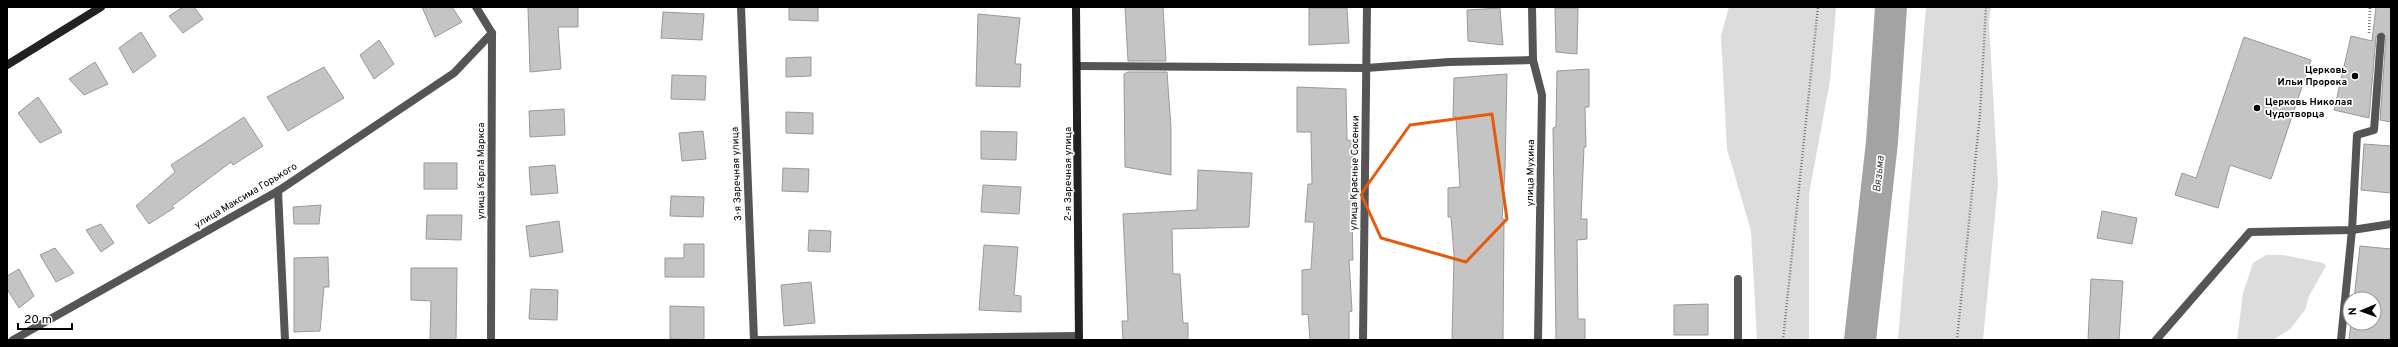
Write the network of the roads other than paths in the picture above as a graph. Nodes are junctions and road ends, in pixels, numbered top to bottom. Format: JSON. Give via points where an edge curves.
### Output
{"nodes":[{"id":1,"x":101,"y":7,"type":"edge"},
{"id":2,"x":476,"y":7,"type":"edge"},
{"id":3,"x":741,"y":7,"type":"edge"},
{"id":4,"x":1076,"y":7,"type":"edge"},
{"id":5,"x":1367,"y":7,"type":"edge"},
{"id":6,"x":1532,"y":7,"type":"edge"},
{"id":7,"x":492,"y":32,"type":"junction"},
{"id":8,"x":2381,"y":37,"type":"road end"},
{"id":9,"x":1534,"y":60,"type":"junction"},
{"id":10,"x":7,"y":65,"type":"edge"},
{"id":11,"x":1077,"y":66,"type":"junction"},
{"id":12,"x":1366,"y":68,"type":"junction"},
{"id":13,"x":278,"y":191,"type":"junction"},
{"id":14,"x":2391,"y":224,"type":"edge"},
{"id":15,"x":2352,"y":230,"type":"junction"},
{"id":16,"x":1738,"y":279,"type":"dead end"},
{"id":17,"x":1079,"y":338,"type":"edge"},
{"id":18,"x":13,"y":340,"type":"edge"},
{"id":19,"x":285,"y":340,"type":"edge"},
{"id":20,"x":491,"y":340,"type":"edge"},
{"id":21,"x":754,"y":340,"type":"edge"},
{"id":22,"x":1363,"y":340,"type":"edge"},
{"id":23,"x":1538,"y":340,"type":"edge"},
{"id":24,"x":1738,"y":340,"type":"edge"},
{"id":25,"x":2156,"y":340,"type":"edge"},
{"id":26,"x":2341,"y":340,"type":"edge"}],
"edges":[{"from":1,"to":10,"type":"main road"},
{"from":2,"to":7,"type":"street"},
{"from":3,"to":21,"type":"street","name":"3-я Заречная улица"},
{"from":4,"to":11,"type":"main road","name":"2-я Заречная улица"},
{"from":5,"to":12,"type":"street","name":"улица Красные Сосенки"},
{"from":6,"to":9,"type":"street","name":"улица Мухина"},
{"from":7,"to":13,"type":"street","name":"улица Максима Горького","via":[[454,73]]},
{"from":7,"to":20,"type":"street","name":"улица Карла Маркса"},
{"from":8,"to":15,"type":"street","via":[[2374,130],[2357,135]]},
{"from":9,"to":12,"type":"street","via":[[1449,62]]},
{"from":9,"to":23,"type":"street","name":"улица Мухина","via":[[1542,95]]},
{"from":11,"to":12,"type":"street"},
{"from":11,"to":17,"type":"main road","name":"2-я Заречная улица"},
{"from":12,"to":22,"type":"street","name":"улица Красные Сосенки"},
{"from":13,"to":18,"type":"street","name":"улица Максима Горького"},
{"from":13,"to":19,"type":"street"},
{"from":14,"to":15,"type":"street"},
{"from":15,"to":25,"type":"street","via":[[2250,232]]},
{"from":15,"to":26,"type":"street"},
{"from":16,"to":24,"type":"street"},
{"from":17,"to":21,"type":"street"}]}
